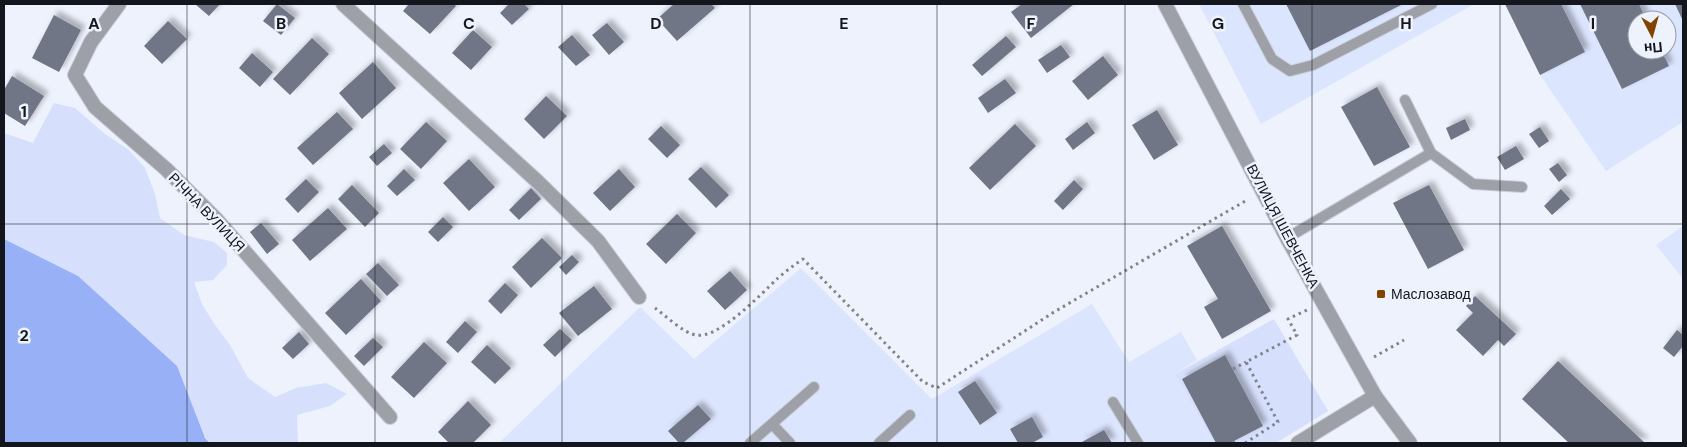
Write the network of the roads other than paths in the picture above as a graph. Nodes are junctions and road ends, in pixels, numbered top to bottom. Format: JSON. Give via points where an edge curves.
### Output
{"nodes":[{"id":1,"x":119,"y":4,"type":"edge"},
{"id":2,"x":343,"y":4,"type":"edge"},
{"id":3,"x":1165,"y":4,"type":"edge"},
{"id":4,"x":1243,"y":4,"type":"edge"},
{"id":5,"x":1432,"y":4,"type":"edge"},
{"id":6,"x":1405,"y":100,"type":"dead end"},
{"id":7,"x":1431,"y":153,"type":"junction"},
{"id":8,"x":1522,"y":187,"type":"dead end"},
{"id":9,"x":1287,"y":238,"type":"junction"},
{"id":10,"x":639,"y":296,"type":"road end"},
{"id":11,"x":814,"y":387,"type":"dead end"},
{"id":12,"x":1375,"y":396,"type":"junction"},
{"id":13,"x":1114,"y":402,"type":"dead end"},
{"id":14,"x":910,"y":415,"type":"dead end"},
{"id":15,"x":390,"y":417,"type":"dead end"},
{"id":16,"x":772,"y":424,"type":"junction"},
{"id":17,"x":750,"y":443,"type":"edge"},
{"id":18,"x":790,"y":443,"type":"edge"},
{"id":19,"x":879,"y":443,"type":"edge"},
{"id":20,"x":1138,"y":443,"type":"edge"},
{"id":21,"x":1298,"y":443,"type":"edge"},
{"id":22,"x":1410,"y":443,"type":"edge"}],
"edges":[{"from":1,"to":15,"type":"street","name":"РІЧНА ВУЛИЦЯ","via":[[91,42],[75,74],[95,107],[166,169],[217,220]]},
{"from":2,"to":10,"type":"street","via":[[598,241]]},
{"from":3,"to":9,"type":"street","name":"ВУЛИЦЯ ШЕВЧЕНКА"},
{"from":4,"to":5,"type":"lane","via":[[1272,59],[1290,71],[1313,65]]},
{"from":6,"to":7,"type":"lane"},
{"from":7,"to":8,"type":"lane","via":[[1473,184]]},
{"from":7,"to":9,"type":"lane"},
{"from":9,"to":12,"type":"street","name":"ВУЛИЦЯ ШЕВЧЕНКА"},
{"from":11,"to":16,"type":"lane"},
{"from":12,"to":21,"type":"street"},
{"from":12,"to":22,"type":"street","name":"ВУЛИЦЯ ШЕВЧЕНКА"},
{"from":13,"to":20,"type":"lane"},
{"from":14,"to":19,"type":"lane"},
{"from":16,"to":17,"type":"lane"},
{"from":16,"to":18,"type":"lane"}]}
